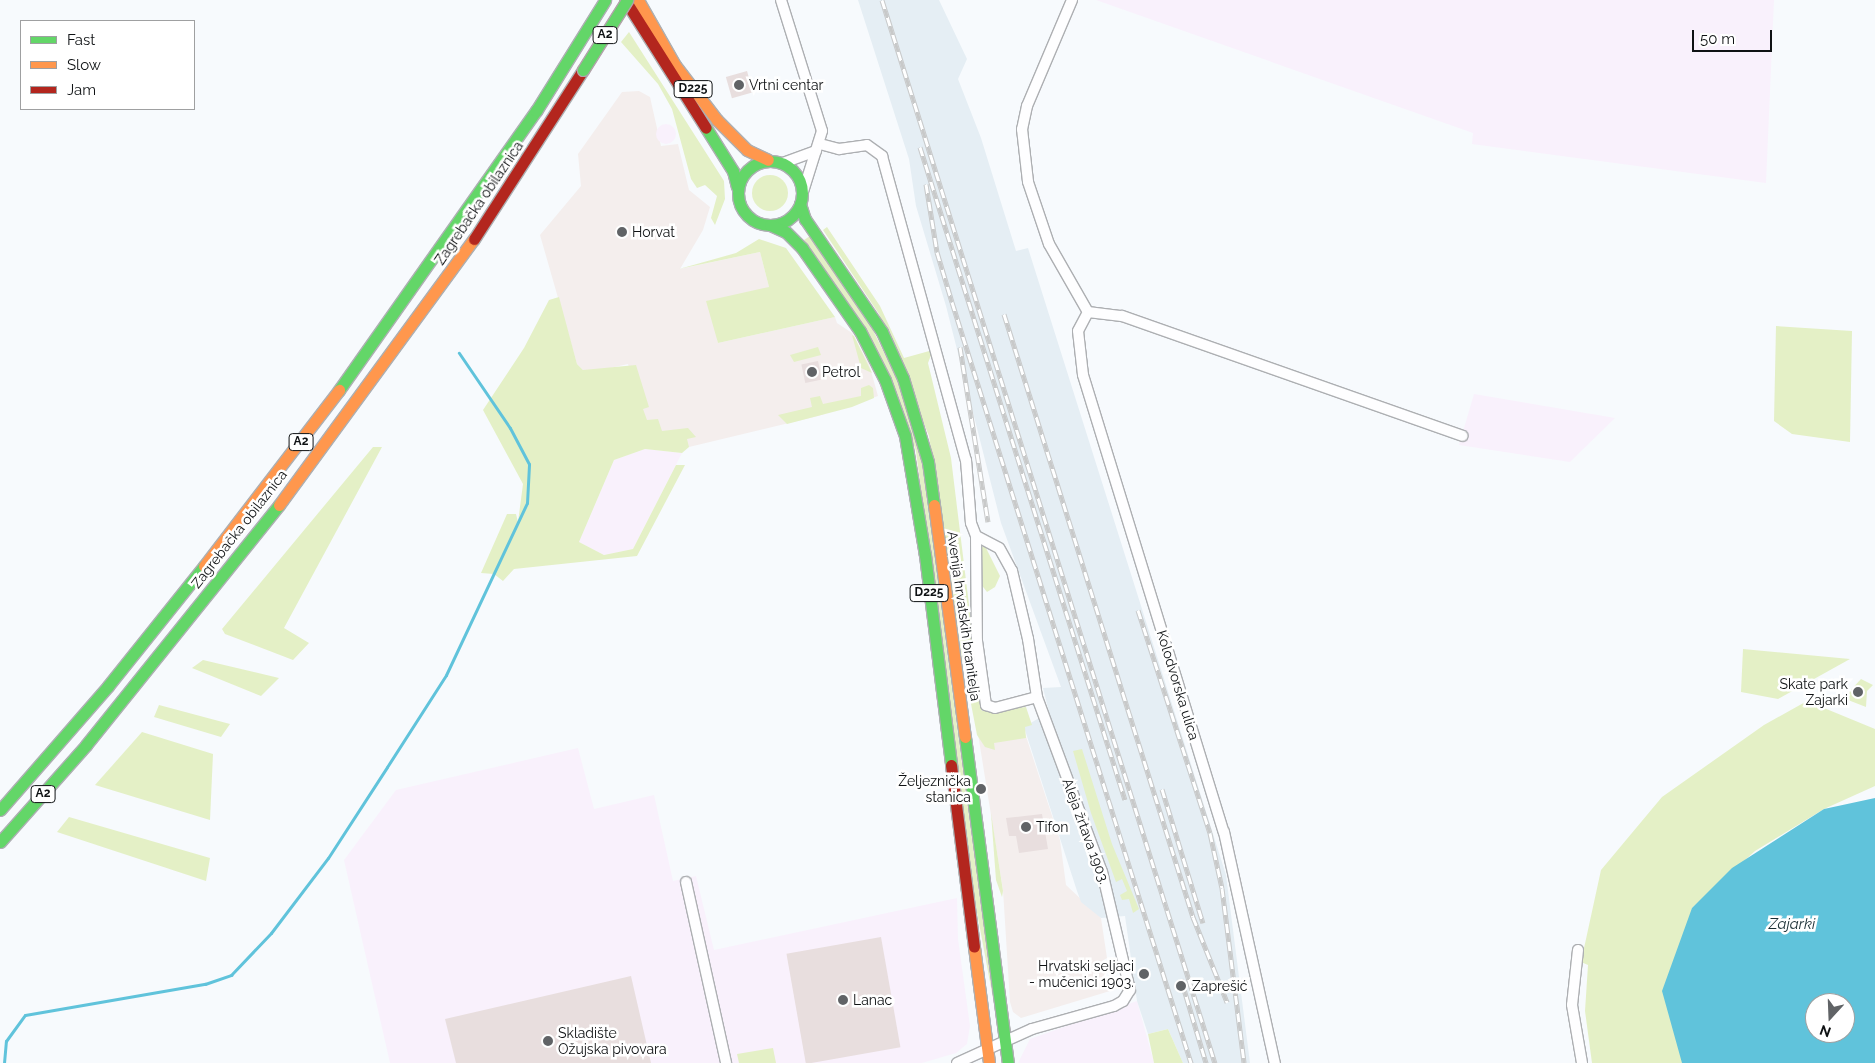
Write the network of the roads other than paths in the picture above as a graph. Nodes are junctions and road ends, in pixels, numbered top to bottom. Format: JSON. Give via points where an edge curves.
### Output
{"nodes":[{"id":1,"x":605,"y":0,"type":"edge"},
{"id":2,"x":626,"y":0,"type":"edge"},
{"id":3,"x":638,"y":0,"type":"edge"},
{"id":4,"x":781,"y":0,"type":"edge"},
{"id":5,"x":1072,"y":0,"type":"edge"},
{"id":6,"x":818,"y":148,"type":"junction"},
{"id":7,"x":768,"y":160,"type":"junction"},
{"id":8,"x":783,"y":163,"type":"junction"},
{"id":9,"x":738,"y":187,"type":"junction"},
{"id":10,"x":801,"y":199,"type":"junction"},
{"id":11,"x":770,"y":225,"type":"junction"},
{"id":12,"x":1088,"y":312,"type":"junction"},
{"id":13,"x":1462,"y":436,"type":"dead end"},
{"id":14,"x":976,"y":536,"type":"junction"},
{"id":15,"x":1037,"y":697,"type":"junction"},
{"id":16,"x":0,"y":810,"type":"edge"},
{"id":17,"x":0,"y":842,"type":"edge"},
{"id":18,"x":686,"y":882,"type":"dead end"},
{"id":19,"x":1578,"y":950,"type":"dead end"},
{"id":20,"x":1004,"y":1042,"type":"junction"},
{"id":21,"x":988,"y":1057,"type":"edge"},
{"id":22,"x":726,"y":1063,"type":"edge"},
{"id":23,"x":956,"y":1063,"type":"edge"},
{"id":24,"x":1008,"y":1063,"type":"edge"},
{"id":25,"x":1275,"y":1063,"type":"edge"},
{"id":26,"x":1582,"y":1063,"type":"edge"}],
"edges":[{"from":1,"to":16,"type":"main road","name":"Zagrebačka obilaznica","number":"A2","via":[[536,111],[387,326],[251,508],[108,686]]},
{"from":2,"to":9,"type":"main road","number":"D225","via":[[733,171]]},
{"from":2,"to":17,"type":"main road","name":"Zagrebačka obilaznica","number":"A2","bridge":true,"via":[[490,216],[275,510],[86,746]]},
{"from":3,"to":7,"type":"main road","number":"D225","via":[[675,65],[718,120],[747,150]]},
{"from":4,"to":6,"type":"street","via":[[822,131]]},
{"from":5,"to":12,"type":"street","via":[[1027,106],[1022,130],[1028,182],[1049,244]]},
{"from":6,"to":8,"type":"street"},
{"from":6,"to":10,"type":"street"},
{"from":6,"to":14,"type":"street","via":[[867,145],[882,156],[951,396],[966,460],[971,523]]},
{"from":7,"to":8,"type":"main road","number":"D225"},
{"from":7,"to":9,"type":"main road","via":[[745,172]]},
{"from":8,"to":10,"type":"main road","number":"D225","via":[[798,176]]},
{"from":9,"to":11,"type":"main road","number":"D225","via":[[739,203],[747,216]]},
{"from":10,"to":11,"type":"main road","via":[[788,220]]},
{"from":10,"to":20,"type":"main road","name":"Avenija hrvatskih branitelja","number":"D225","via":[[805,219],[882,332],[903,378],[928,462]]},
{"from":11,"to":21,"type":"main road","number":"D225","via":[[793,237],[853,319],[885,380],[905,436],[926,564]]},
{"from":12,"to":13,"type":"street","via":[[1122,316]]},
{"from":12,"to":25,"type":"street","name":"Kolodvorska ulica","via":[[1078,331],[1083,374],[1224,832]]},
{"from":14,"to":15,"type":"street","name":"Aleja žrtava 1903.","via":[[1005,554],[1018,594]]},
{"from":14,"to":15,"type":"street","via":[[977,642],[986,705],[995,708]]},
{"from":15,"to":20,"type":"street","name":"Aleja žrtava 1903.","via":[[1102,872],[1130,990],[1123,1001],[1114,1006],[1032,1029]]},
{"from":18,"to":22,"type":"street"},
{"from":19,"to":26,"type":"street","via":[[1572,1005]]},
{"from":20,"to":21,"type":"street","name":"Aleja žrtava 1903."},
{"from":20,"to":24,"type":"main road","name":"Avenija hrvatskih branitelja","number":"D225"},
{"from":21,"to":23,"type":"street","name":"Aleja žrtava 1903."}]}
